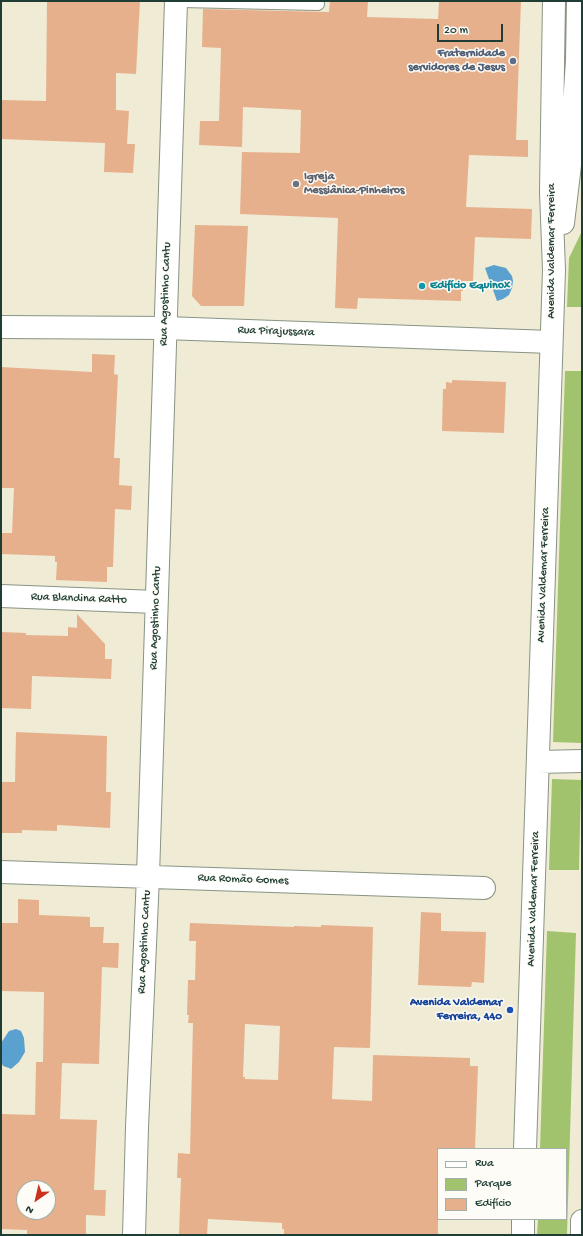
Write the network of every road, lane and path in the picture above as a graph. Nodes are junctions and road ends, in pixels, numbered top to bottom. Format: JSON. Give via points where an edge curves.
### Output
{"nodes":[{"id":1,"x":176,"y":1,"type":"edge"},
{"id":2,"x":181,"y":1,"type":"edge"},
{"id":3,"x":554,"y":1,"type":"edge"},
{"id":4,"x":578,"y":1,"type":"edge"},
{"id":5,"x":318,"y":4,"type":"dead end"},
{"id":6,"x":554,"y":270,"type":"junction"},
{"id":7,"x":1,"y":327,"type":"edge"},
{"id":8,"x":165,"y":328,"type":"junction"},
{"id":9,"x":551,"y":342,"type":"junction"},
{"id":10,"x":1,"y":596,"type":"edge"},
{"id":11,"x":156,"y":602,"type":"junction"},
{"id":12,"x":582,"y":761,"type":"edge"},
{"id":13,"x":538,"y":762,"type":"junction"},
{"id":14,"x":1,"y":872,"type":"edge"},
{"id":15,"x":148,"y":876,"type":"junction"},
{"id":16,"x":484,"y":888,"type":"dead end"},
{"id":17,"x":526,"y":1148,"type":"edge"},
{"id":18,"x":523,"y":1220,"type":"edge"},
{"id":19,"x":582,"y":1221,"type":"edge"},
{"id":20,"x":134,"y":1235,"type":"edge"},
{"id":21,"x":523,"y":1235,"type":"edge"},
{"id":22,"x":582,"y":1235,"type":"edge"}],
"edges":[{"from":1,"to":8,"type":"street","name":"Rua Agostinho Cantu"},
{"from":2,"to":5,"type":"lane"},
{"from":3,"to":6,"type":"street","name":"Avenida Valdemar Ferreira","via":[[551,192]]},
{"from":4,"to":6,"type":"street","via":[[570,165]]},
{"from":6,"to":9,"type":"street","name":"Avenida Valdemar Ferreira"},
{"from":7,"to":8,"type":"street","name":"Rua Pirajussara"},
{"from":8,"to":9,"type":"street","name":"Rua Pirajussara"},
{"from":8,"to":11,"type":"street","name":"Rua Agostinho Cantu"},
{"from":9,"to":13,"type":"street","name":"Avenida Valdemar Ferreira"},
{"from":10,"to":11,"type":"street","name":"Rua Blandina Ratto"},
{"from":11,"to":15,"type":"street","name":"Rua Agostinho Cantu"},
{"from":12,"to":13,"type":"street"},
{"from":13,"to":17,"type":"street","name":"Avenida Valdemar Ferreira"},
{"from":14,"to":15,"type":"street","name":"Rua Romão Gomes"},
{"from":15,"to":16,"type":"street","name":"Rua Romão Gomes"},
{"from":15,"to":20,"type":"street","name":"Rua Agostinho Cantu"},
{"from":18,"to":21,"type":"street"},
{"from":19,"to":22,"type":"street"}]}
